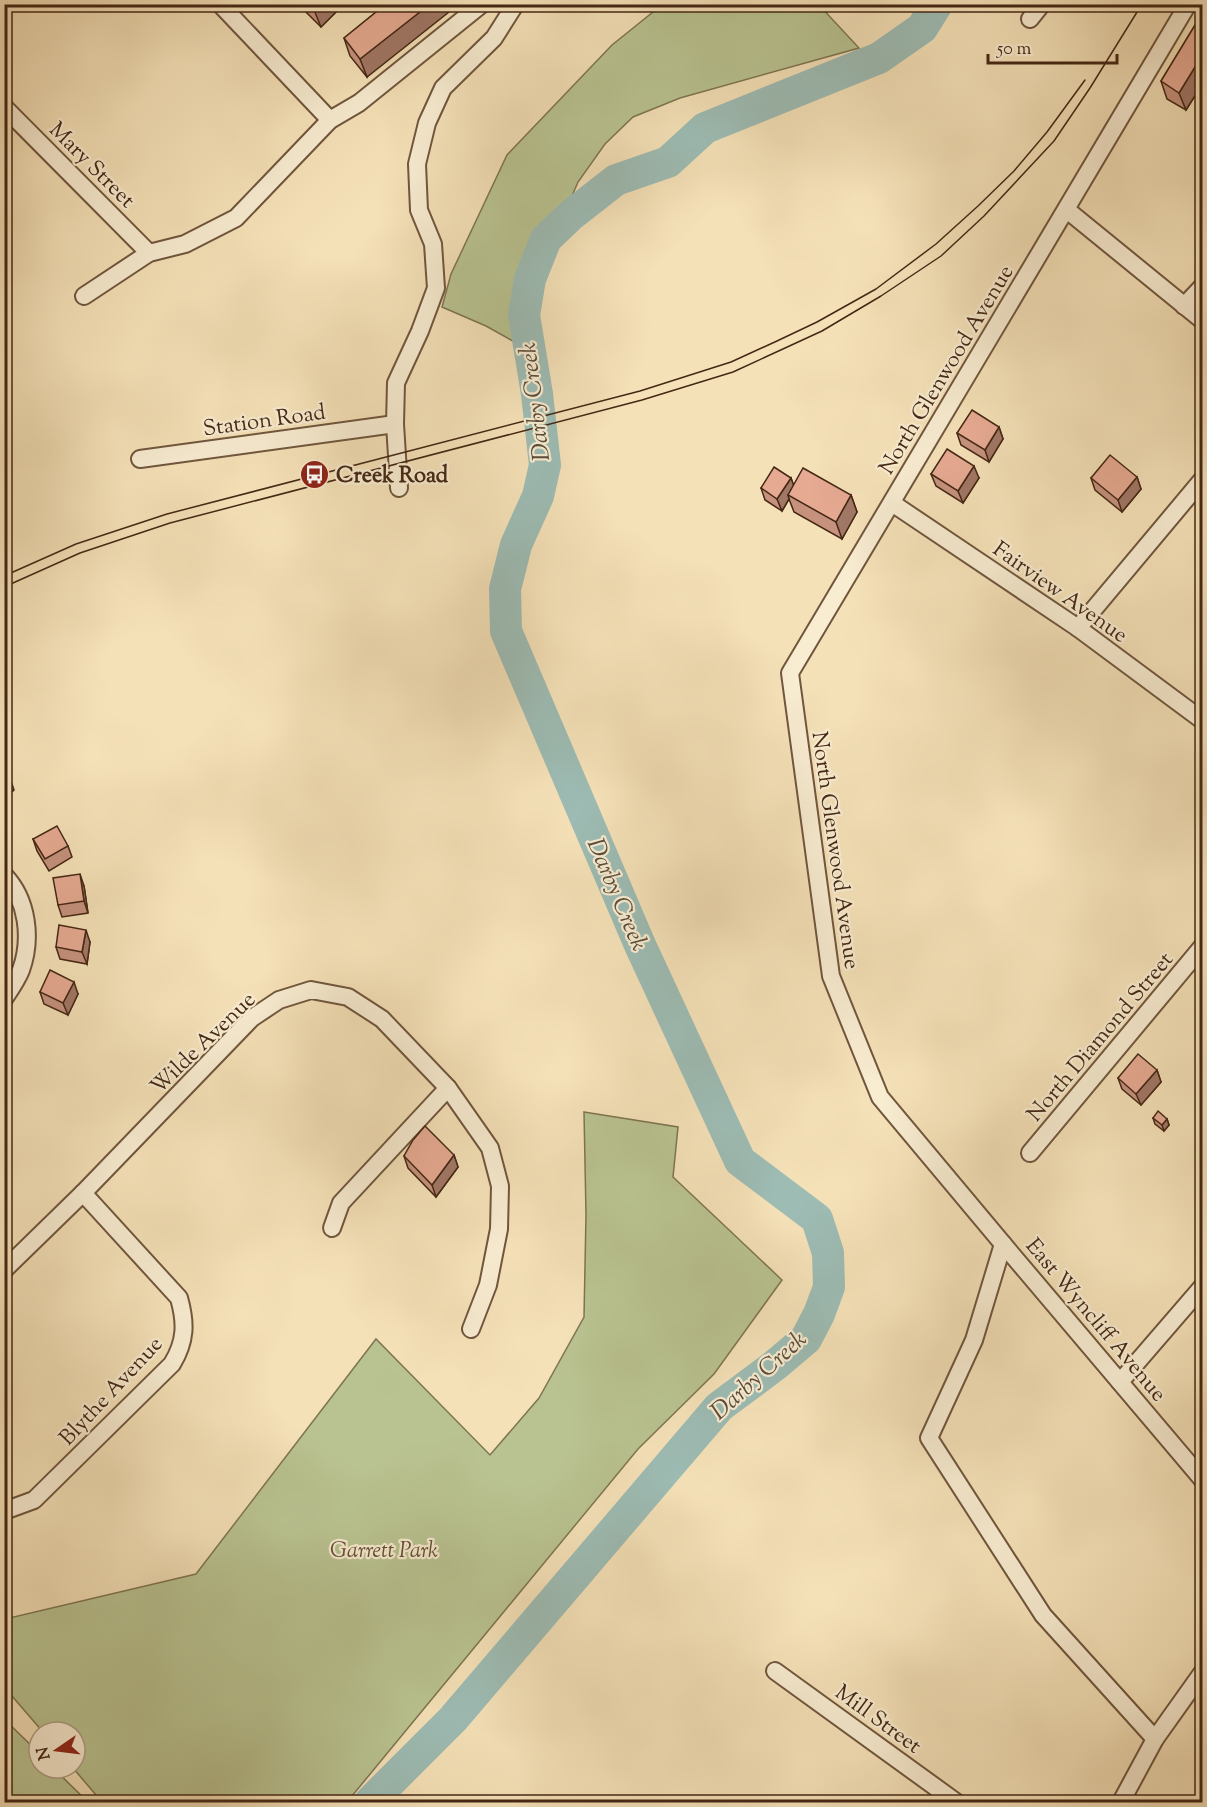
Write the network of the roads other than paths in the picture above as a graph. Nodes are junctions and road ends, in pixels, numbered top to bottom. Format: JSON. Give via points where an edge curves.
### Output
{"nodes":[{"id":1,"x":220,"y":4,"type":"edge"},
{"id":2,"x":482,"y":4,"type":"edge"},
{"id":3,"x":509,"y":4,"type":"edge"},
{"id":4,"x":1042,"y":4,"type":"edge"},
{"id":5,"x":1188,"y":4,"type":"edge"},
{"id":6,"x":1030,"y":19,"type":"dead end"},
{"id":7,"x":4,"y":107,"type":"edge"},
{"id":8,"x":330,"y":120,"type":"junction"},
{"id":9,"x":1067,"y":210,"type":"junction"},
{"id":10,"x":149,"y":253,"type":"junction"},
{"id":11,"x":1203,"y":287,"type":"edge"},
{"id":12,"x":84,"y":296,"type":"dead end"},
{"id":13,"x":1184,"y":306,"type":"junction"},
{"id":14,"x":1203,"y":320,"type":"edge"},
{"id":15,"x":395,"y":424,"type":"junction"},
{"id":16,"x":140,"y":459,"type":"dead end"},
{"id":17,"x":1203,"y":480,"type":"edge"},
{"id":18,"x":399,"y":488,"type":"dead end"},
{"id":19,"x":891,"y":503,"type":"junction"},
{"id":20,"x":1078,"y":628,"type":"junction"},
{"id":21,"x":1203,"y":720,"type":"edge"},
{"id":22,"x":4,"y":875,"type":"edge"},
{"id":23,"x":1203,"y":947,"type":"edge"},
{"id":24,"x":4,"y":999,"type":"edge"},
{"id":25,"x":448,"y":1088,"type":"junction"},
{"id":26,"x":1030,"y":1153,"type":"dead end"},
{"id":27,"x":83,"y":1193,"type":"junction"},
{"id":28,"x":332,"y":1228,"type":"dead end"},
{"id":29,"x":1003,"y":1244,"type":"junction"},
{"id":30,"x":4,"y":1270,"type":"edge"},
{"id":31,"x":1203,"y":1287,"type":"edge"},
{"id":32,"x":471,"y":1329,"type":"dead end"},
{"id":33,"x":1120,"y":1382,"type":"junction"},
{"id":34,"x":1203,"y":1479,"type":"edge"},
{"id":35,"x":4,"y":1511,"type":"edge"},
{"id":36,"x":775,"y":1671,"type":"dead end"},
{"id":37,"x":1203,"y":1673,"type":"edge"},
{"id":38,"x":1155,"y":1739,"type":"junction"},
{"id":39,"x":956,"y":1803,"type":"edge"},
{"id":40,"x":1121,"y":1803,"type":"edge"}],
"edges":[{"from":1,"to":8,"type":"street"},
{"from":2,"to":8,"type":"street","via":[[360,103]]},
{"from":3,"to":15,"type":"street","via":[[513,8],[494,38],[443,88],[427,123],[417,164],[419,210],[433,244],[436,288],[396,383]]},
{"from":4,"to":6,"type":"street"},
{"from":5,"to":9,"type":"street","name":"North Glenwood Avenue"},
{"from":7,"to":10,"type":"street","name":"Mary Street"},
{"from":8,"to":10,"type":"street","via":[[236,218],[185,244]]},
{"from":9,"to":13,"type":"street"},
{"from":9,"to":19,"type":"street","name":"North Glenwood Avenue"},
{"from":10,"to":12,"type":"street"},
{"from":11,"to":13,"type":"street"},
{"from":13,"to":14,"type":"street"},
{"from":15,"to":16,"type":"street","name":"Station Road"},
{"from":15,"to":18,"type":"street"},
{"from":17,"to":20,"type":"street"},
{"from":19,"to":20,"type":"street","name":"Fairview Avenue"},
{"from":19,"to":29,"type":"street","name":"North Glenwood Avenue","via":[[790,673],[831,976],[880,1097]]},
{"from":20,"to":21,"type":"street","name":"Fairview Avenue"},
{"from":22,"to":24,"type":"street","via":[[22,904],[27,929],[27,949],[20,972]]},
{"from":23,"to":26,"type":"street","name":"North Diamond Street"},
{"from":25,"to":27,"type":"street","name":"Wilde Avenue","via":[[382,1019],[348,997],[311,990],[279,1000],[252,1018]]},
{"from":25,"to":28,"type":"street","via":[[341,1203]]},
{"from":25,"to":32,"type":"street","name":"Wilde Avenue","via":[[490,1148],[500,1186],[499,1229],[488,1285]]},
{"from":27,"to":30,"type":"street","name":"Wilde Avenue"},
{"from":27,"to":35,"type":"street","name":"Blythe Avenue","via":[[178,1298],[184,1315],[181,1349],[172,1364],[34,1500]]},
{"from":29,"to":33,"type":"street","name":"East Wyncliff Avenue"},
{"from":29,"to":38,"type":"street","via":[[974,1340],[930,1438],[1043,1615]]},
{"from":31,"to":33,"type":"street"},
{"from":33,"to":34,"type":"street","name":"East Wyncliff Avenue"},
{"from":36,"to":39,"type":"street","name":"Mill Street"},
{"from":37,"to":38,"type":"street"},
{"from":38,"to":40,"type":"street"}]}
